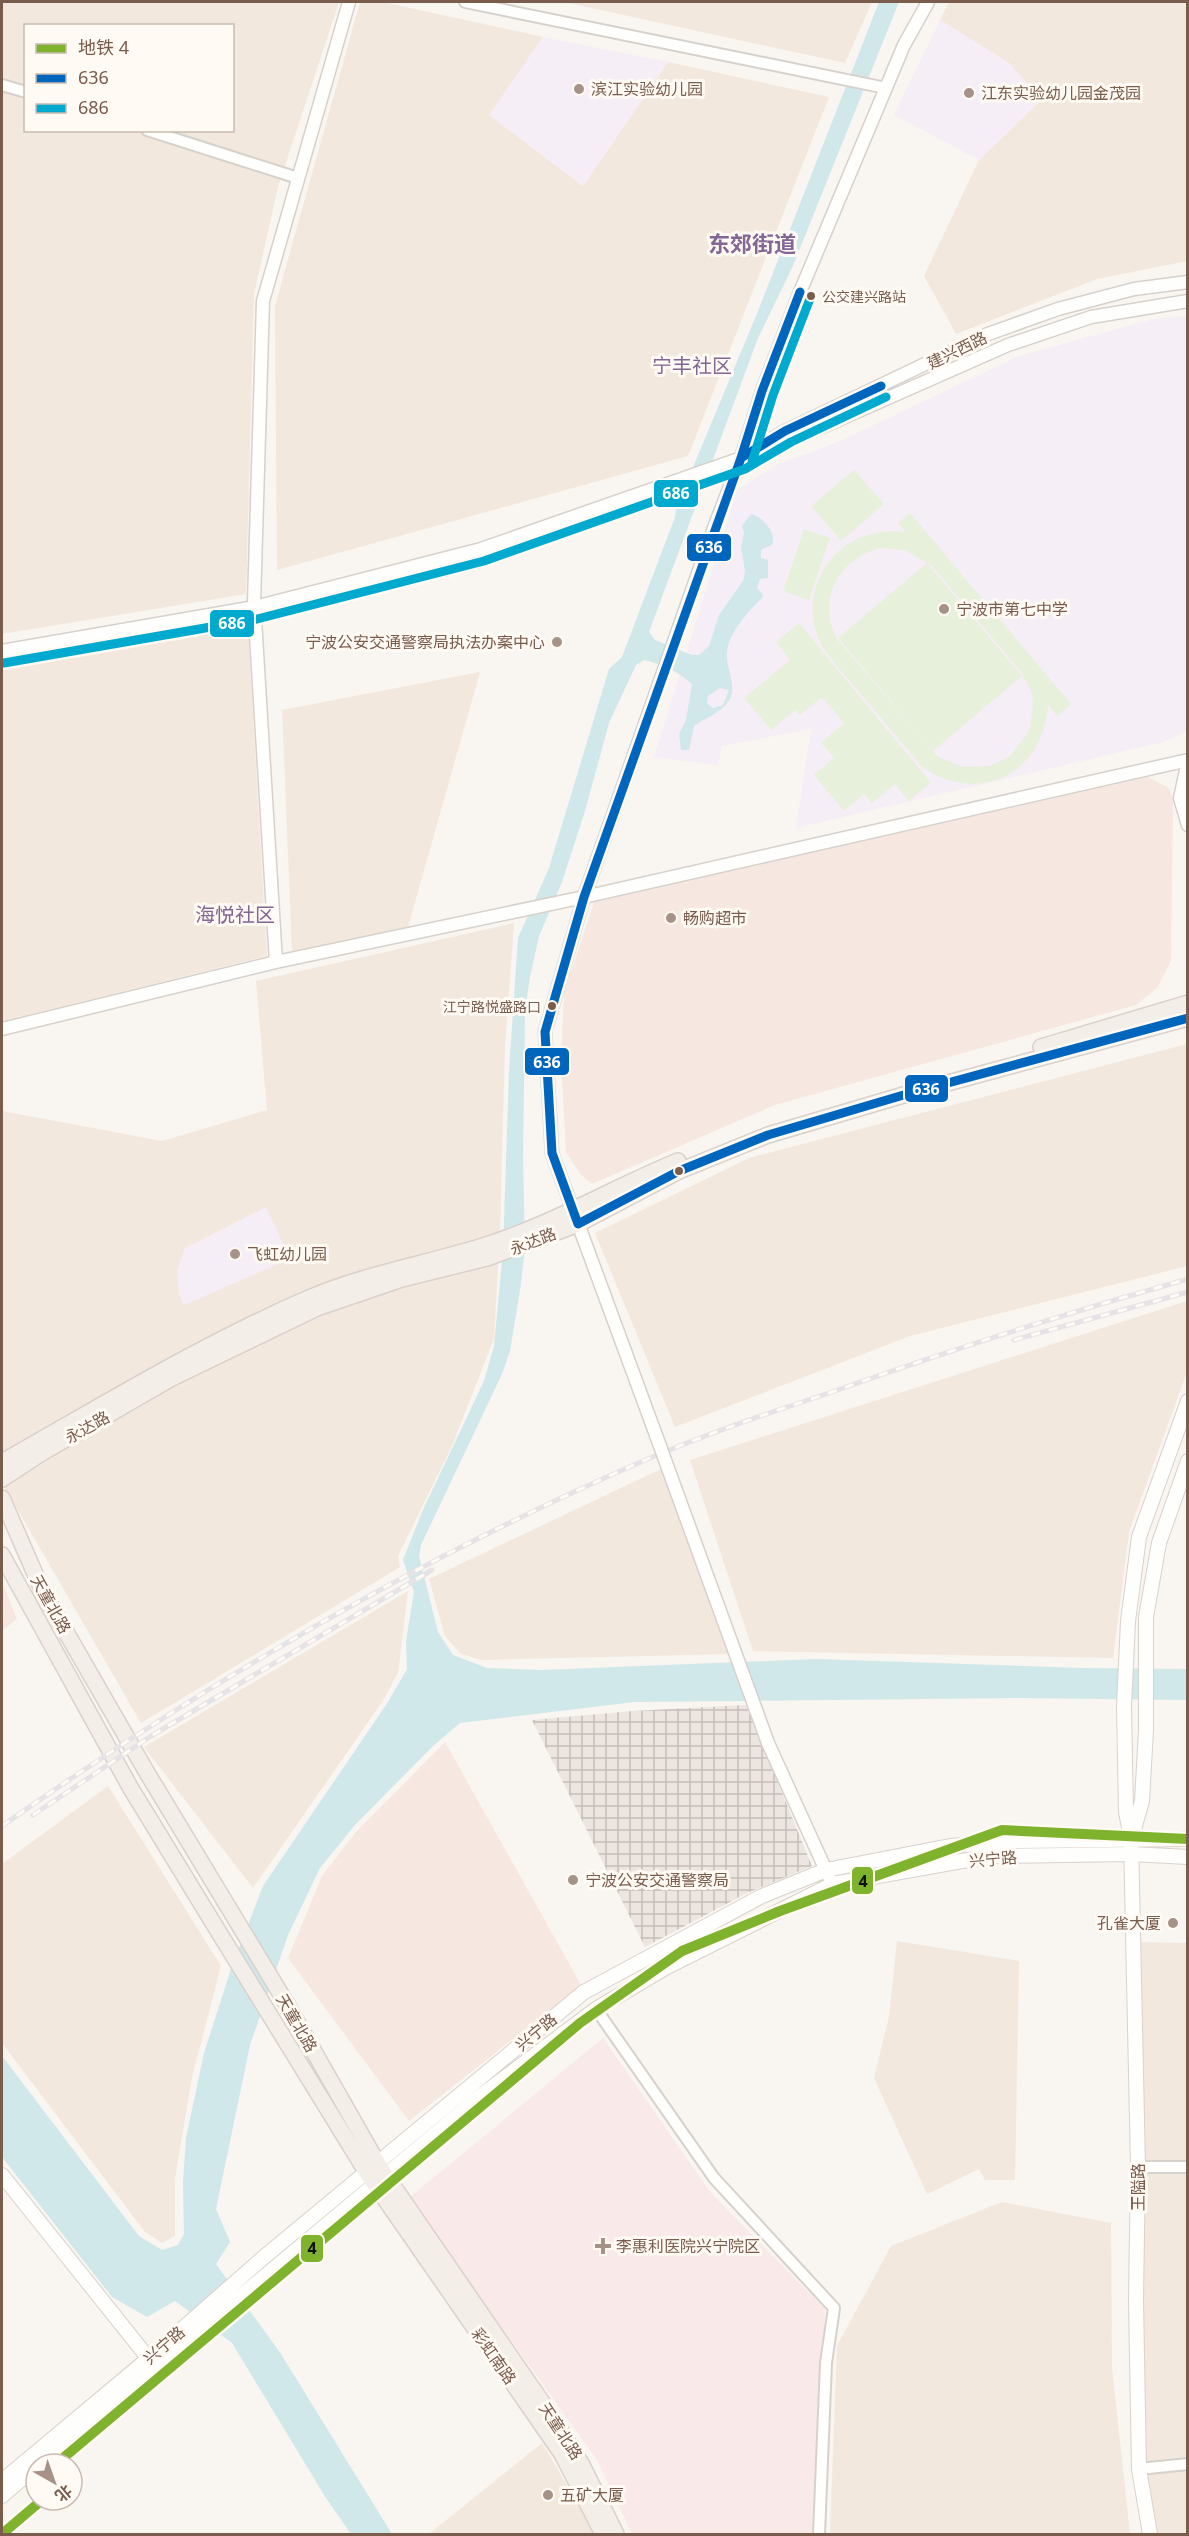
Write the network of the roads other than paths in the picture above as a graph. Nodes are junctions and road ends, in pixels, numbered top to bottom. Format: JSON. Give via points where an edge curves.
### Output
{"nodes":[{"id":1,"x":349,"y":2,"type":"edge"},
{"id":2,"x":465,"y":2,"type":"edge"},
{"id":3,"x":928,"y":2,"type":"edge"},
{"id":4,"x":2,"y":85,"type":"edge"},
{"id":5,"x":883,"y":88,"type":"junction"},
{"id":6,"x":24,"y":91,"type":"edge"},
{"id":7,"x":153,"y":132,"type":"edge"},
{"id":8,"x":298,"y":178,"type":"junction"},
{"id":9,"x":1188,"y":282,"type":"edge"},
{"id":10,"x":1188,"y":301,"type":"edge"},
{"id":11,"x":741,"y":458,"type":"junction"},
{"id":12,"x":255,"y":607,"type":"junction"},
{"id":13,"x":2,"y":651,"type":"edge"},
{"id":14,"x":1188,"y":761,"type":"edge"},
{"id":15,"x":1188,"y":825,"type":"edge"},
{"id":16,"x":584,"y":897,"type":"junction"},
{"id":17,"x":276,"y":962,"type":"junction"},
{"id":18,"x":1188,"y":1003,"type":"edge"},
{"id":19,"x":1188,"y":1018,"type":"edge"},
{"id":20,"x":2,"y":1029,"type":"edge"},
{"id":21,"x":576,"y":1218,"type":"junction"},
{"id":22,"x":485,"y":1252,"type":"junction"},
{"id":23,"x":1188,"y":1401,"type":"edge"},
{"id":24,"x":1188,"y":1461,"type":"edge"},
{"id":25,"x":2,"y":1462,"type":"edge"},
{"id":26,"x":2,"y":1479,"type":"edge"},
{"id":27,"x":2,"y":1498,"type":"edge"},
{"id":28,"x":2,"y":1555,"type":"edge"},
{"id":29,"x":1131,"y":1838,"type":"junction"},
{"id":30,"x":1188,"y":1839,"type":"edge"},
{"id":31,"x":1131,"y":1854,"type":"junction"},
{"id":32,"x":1188,"y":1857,"type":"edge"},
{"id":33,"x":826,"y":1870,"type":"junction"},
{"id":34,"x":833,"y":1884,"type":"junction"},
{"id":35,"x":596,"y":2009,"type":"junction"},
{"id":36,"x":1138,"y":2167,"type":"junction"},
{"id":37,"x":1188,"y":2167,"type":"edge"},
{"id":38,"x":376,"y":2174,"type":"junction"},
{"id":39,"x":2,"y":2175,"type":"edge"},
{"id":40,"x":152,"y":2363,"type":"junction"},
{"id":41,"x":53,"y":2452,"type":"edge"},
{"id":42,"x":1188,"y":2464,"type":"edge"},
{"id":43,"x":1139,"y":2469,"type":"junction"},
{"id":44,"x":24,"y":2478,"type":"edge"},
{"id":45,"x":2,"y":2481,"type":"edge"},
{"id":46,"x":2,"y":2496,"type":"edge"},
{"id":47,"x":603,"y":2535,"type":"edge"},
{"id":48,"x":616,"y":2535,"type":"edge"},
{"id":49,"x":819,"y":2535,"type":"edge"},
{"id":50,"x":1150,"y":2535,"type":"edge"}],
"edges":[{"from":1,"to":8,"type":"street"},
{"from":2,"to":5,"type":"street"},
{"from":3,"to":5,"type":"street"},
{"from":4,"to":6,"type":"street"},
{"from":5,"to":11,"type":"street","via":[[762,391]]},
{"from":7,"to":8,"type":"street"},
{"from":8,"to":12,"type":"street","via":[[262,301]]},
{"from":9,"to":11,"type":"street","name":"建兴西路","via":[[1123,291],[988,334],[785,431]]},
{"from":10,"to":11,"type":"street","name":"建兴西路","via":[[1091,317],[1008,345],[793,440]]},
{"from":11,"to":12,"type":"street","name":"建兴西路","via":[[481,549]]},
{"from":11,"to":16,"type":"street"},
{"from":12,"to":13,"type":"street","name":"建兴西路"},
{"from":12,"to":17,"type":"street"},
{"from":14,"to":15,"type":"street","via":[[1180,798]]},
{"from":14,"to":16,"type":"street"},
{"from":16,"to":17,"type":"street"},
{"from":16,"to":21,"type":"street","via":[[545,1032],[552,1153]]},
{"from":17,"to":20,"type":"street"},
{"from":18,"to":21,"type":"main road","name":"永达路","via":[[763,1127],[673,1163]]},
{"from":19,"to":21,"type":"main road","name":"永达路","via":[[768,1135]]},
{"from":21,"to":22,"type":"main road","name":"永达路"},
{"from":21,"to":33,"type":"street","bridge":true,"via":[[768,1743]]},
{"from":22,"to":25,"type":"main road","name":"永达路","via":[[398,1267],[312,1296],[202,1348]]},
{"from":22,"to":26,"type":"main road","name":"永达路","via":[[317,1308],[172,1378]]},
{"from":23,"to":29,"type":"main road","via":[[1139,1537],[1124,1706],[1126,1812]]},
{"from":24,"to":29,"type":"main road","via":[[1160,1543],[1146,1617],[1142,1801]]},
{"from":27,"to":38,"type":"main road","name":"天童北路","via":[[43,1592],[279,1992]]},
{"from":28,"to":38,"type":"main road","name":"天童北路","via":[[130,1786],[215,1926]]},
{"from":29,"to":30,"type":"main road","name":"兴宁路"},
{"from":29,"to":31,"type":"main road","name":"王隘路"},
{"from":29,"to":33,"type":"main road","name":"兴宁路","via":[[950,1846]]},
{"from":31,"to":32,"type":"main road","name":"兴宁路"},
{"from":31,"to":34,"type":"main road","name":"兴宁路","via":[[990,1856]]},
{"from":31,"to":36,"type":"main road","name":"王隘路"},
{"from":33,"to":34,"type":"street"},
{"from":33,"to":38,"type":"main road","name":"兴宁路","via":[[762,1896],[584,1992]]},
{"from":34,"to":35,"type":"main road","name":"兴宁路","via":[[665,1968]]},
{"from":35,"to":38,"type":"main road","name":"兴宁路"},
{"from":35,"to":49,"type":"street","via":[[714,2178],[834,2308],[826,2363]]},
{"from":36,"to":37,"type":"street"},
{"from":36,"to":43,"type":"main road","name":"王隘路"},
{"from":38,"to":40,"type":"main road","name":"兴宁路"},
{"from":38,"to":47,"type":"main road","name":"彩虹南路","via":[[562,2454]]},
{"from":38,"to":48,"type":"main road","name":"天童北路","via":[[555,2421],[582,2465]]},
{"from":39,"to":40,"type":"main road"},
{"from":40,"to":41,"type":"main road","name":"兴宁路"},
{"from":40,"to":45,"type":"main road","name":"兴宁路"},
{"from":42,"to":43,"type":"street"},
{"from":43,"to":50,"type":"main road","name":"王隘路"},
{"from":44,"to":46,"type":"main road"}]}
